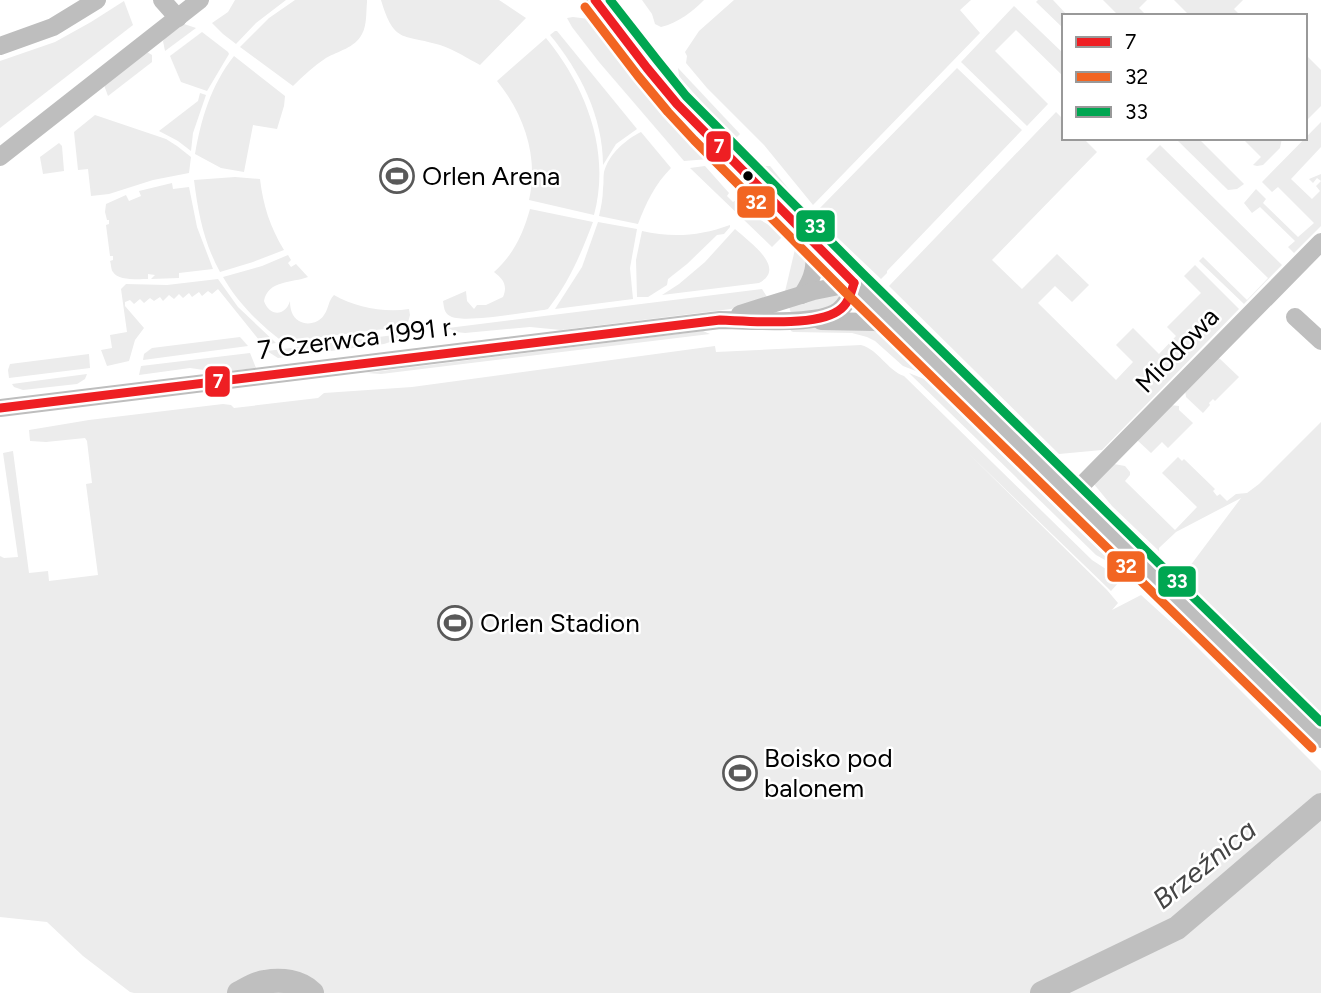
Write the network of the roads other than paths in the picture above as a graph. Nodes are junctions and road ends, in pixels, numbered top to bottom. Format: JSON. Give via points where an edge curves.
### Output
{"nodes":[{"id":1,"x":97,"y":0,"type":"edge"},
{"id":2,"x":162,"y":0,"type":"edge"},
{"id":3,"x":200,"y":0,"type":"edge"},
{"id":4,"x":595,"y":0,"type":"edge"},
{"id":5,"x":177,"y":18,"type":"junction"},
{"id":6,"x":0,"y":46,"type":"edge"},
{"id":7,"x":0,"y":157,"type":"edge"},
{"id":8,"x":1321,"y":242,"type":"edge"},
{"id":9,"x":815,"y":244,"type":"junction"},
{"id":10,"x":854,"y":283,"type":"junction"},
{"id":11,"x":802,"y":295,"type":"junction"},
{"id":12,"x":1295,"y":317,"type":"dead end"},
{"id":13,"x":720,"y":320,"type":"junction"},
{"id":14,"x":786,"y":321,"type":"junction"},
{"id":15,"x":910,"y":338,"type":"junction"},
{"id":16,"x":1321,"y":341,"type":"edge"},
{"id":17,"x":0,"y":408,"type":"edge"},
{"id":18,"x":1071,"y":496,"type":"junction"},
{"id":19,"x":1321,"y":739,"type":"edge"}],
"edges":[{"from":1,"to":6,"type":"street","via":[[53,27]]},
{"from":2,"to":5,"type":"street"},
{"from":3,"to":5,"type":"street"},
{"from":4,"to":9,"type":"street","via":[[677,104]]},
{"from":5,"to":7,"type":"street"},
{"from":8,"to":18,"type":"street","name":"Miodowa"},
{"from":9,"to":10,"type":"street"},
{"from":9,"to":11,"type":"street","via":[[813,275]]},
{"from":10,"to":11,"type":"street","name":"7 Czerwca 1991 r."},
{"from":10,"to":14,"type":"street","name":"7 Czerwca 1991 r.","via":[[845,305],[833,314]]},
{"from":10,"to":15,"type":"street"},
{"from":11,"to":13,"type":"street","name":"7 Czerwca 1991 r."},
{"from":12,"to":16,"type":"street"},
{"from":13,"to":14,"type":"street","name":"7 Czerwca 1991 r."},
{"from":13,"to":17,"type":"street","name":"7 Czerwca 1991 r."},
{"from":14,"to":15,"type":"street","via":[[876,322]]},
{"from":15,"to":18,"type":"street"},
{"from":18,"to":19,"type":"street"}]}
